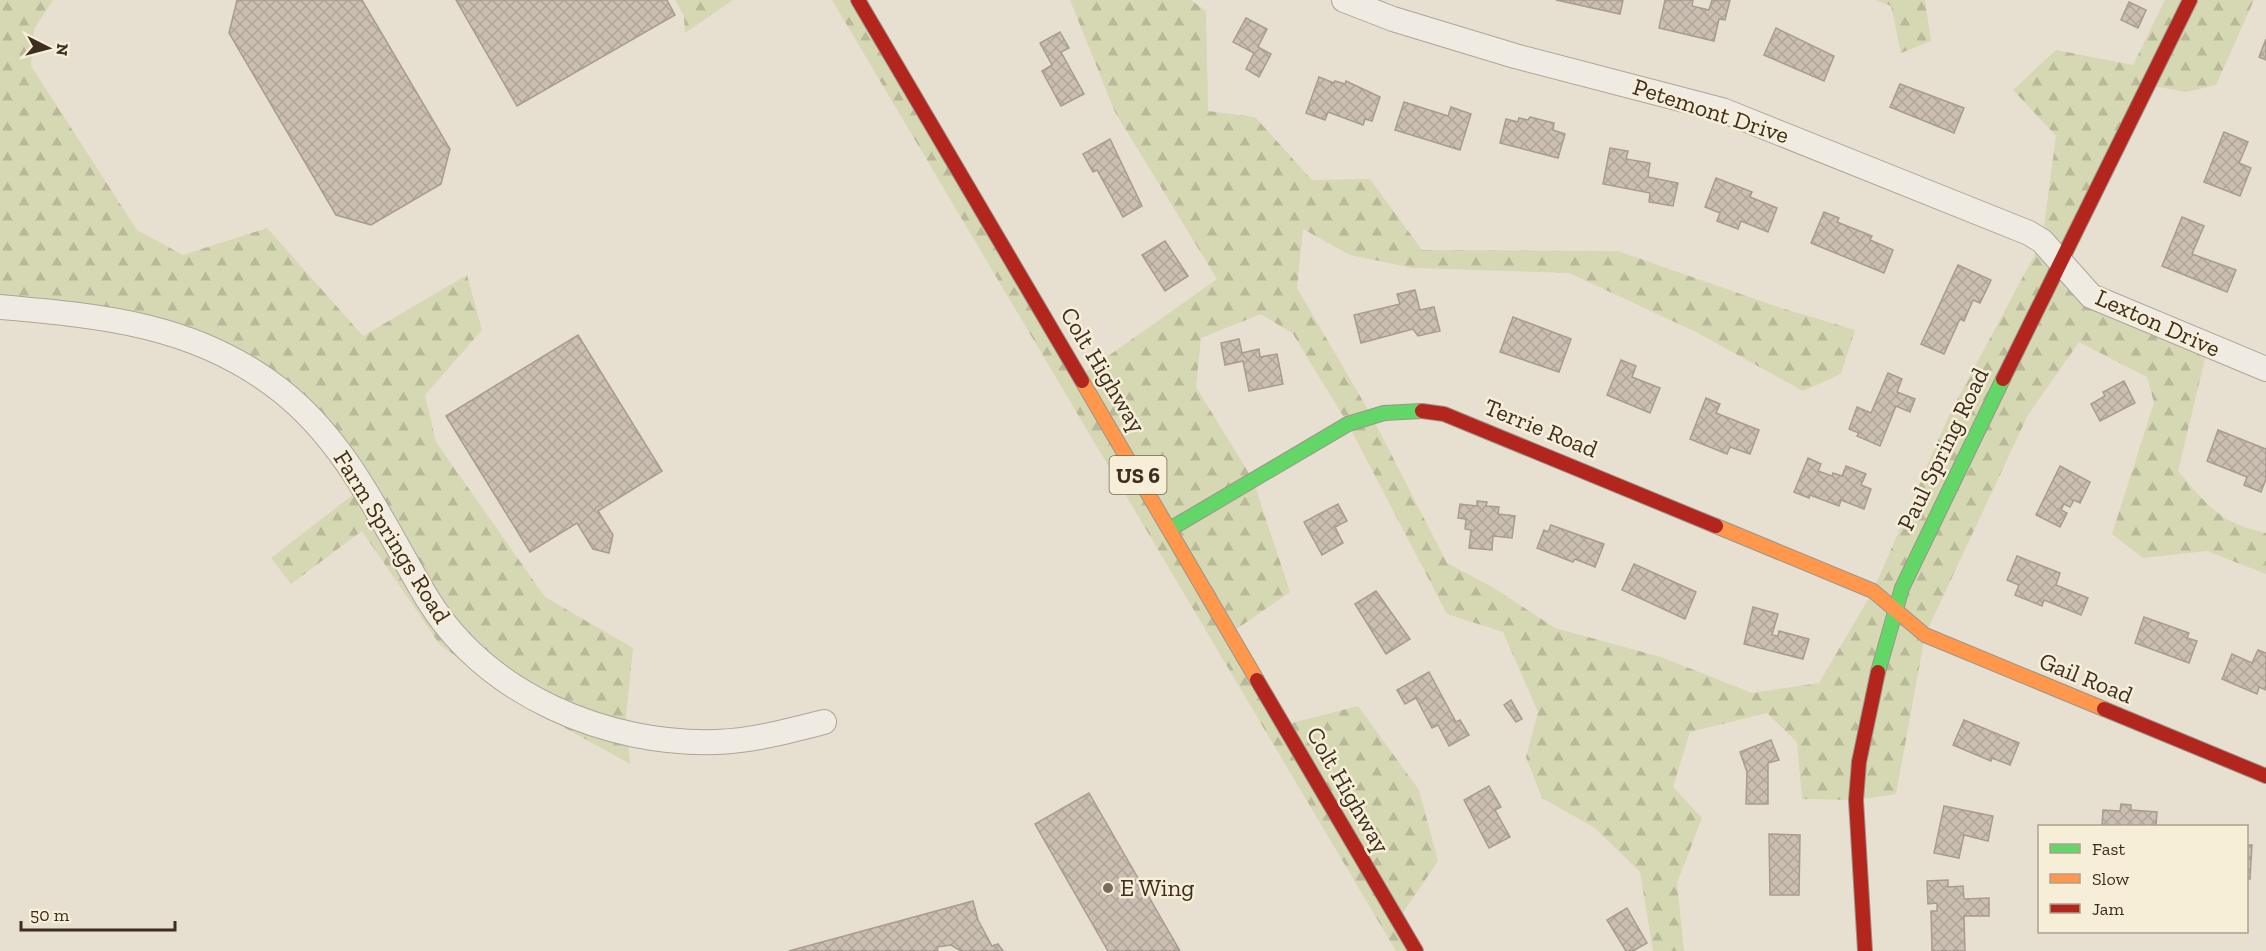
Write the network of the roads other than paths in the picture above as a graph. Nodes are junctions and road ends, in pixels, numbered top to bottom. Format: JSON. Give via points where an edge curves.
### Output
{"nodes":[{"id":1,"x":858,"y":0,"type":"edge"},
{"id":2,"x":1344,"y":0,"type":"edge"},
{"id":3,"x":2190,"y":0,"type":"edge"},
{"id":4,"x":2059,"y":262,"type":"junction"},
{"id":5,"x":0,"y":307,"type":"edge"},
{"id":6,"x":2266,"y":369,"type":"edge"},
{"id":7,"x":1170,"y":529,"type":"junction"},
{"id":8,"x":1895,"y":611,"type":"junction"},
{"id":9,"x":824,"y":722,"type":"dead end"},
{"id":10,"x":2266,"y":776,"type":"edge"},
{"id":11,"x":1416,"y":951,"type":"edge"},
{"id":12,"x":1865,"y":951,"type":"edge"}],
"edges":[{"from":1,"to":7,"type":"main road","name":"Colt Highway","number":"US 6"},
{"from":2,"to":4,"type":"street","name":"Petemont Drive","via":[[1504,53],[1682,98],[1762,124],[2029,233],[2042,241]]},
{"from":3,"to":4,"type":"main road","name":"Paul Spring Road"},
{"from":4,"to":6,"type":"street","name":"Lexton Drive","via":[[2091,296],[2108,305]]},
{"from":4,"to":8,"type":"main road","name":"Paul Spring Road","via":[[1912,566]]},
{"from":5,"to":9,"type":"street","name":"Farm Springs Road","via":[[88,315],[157,328],[224,355],[280,390],[345,458],[428,601],[452,633],[482,662],[528,695],[614,732],[682,742],[766,736]]},
{"from":7,"to":8,"type":"main road","name":"Terrie Road","via":[[1348,424],[1371,414],[1418,410],[1469,422],[1862,586],[1886,599]]},
{"from":7,"to":11,"type":"main road","name":"Colt Highway","number":"US 6"},
{"from":8,"to":10,"type":"main road","name":"Gail Road","via":[[1910,627],[1925,635]]},
{"from":8,"to":12,"type":"main road","name":"Paul Spring Road","via":[[1872,693],[1859,762],[1857,811]]}]}
